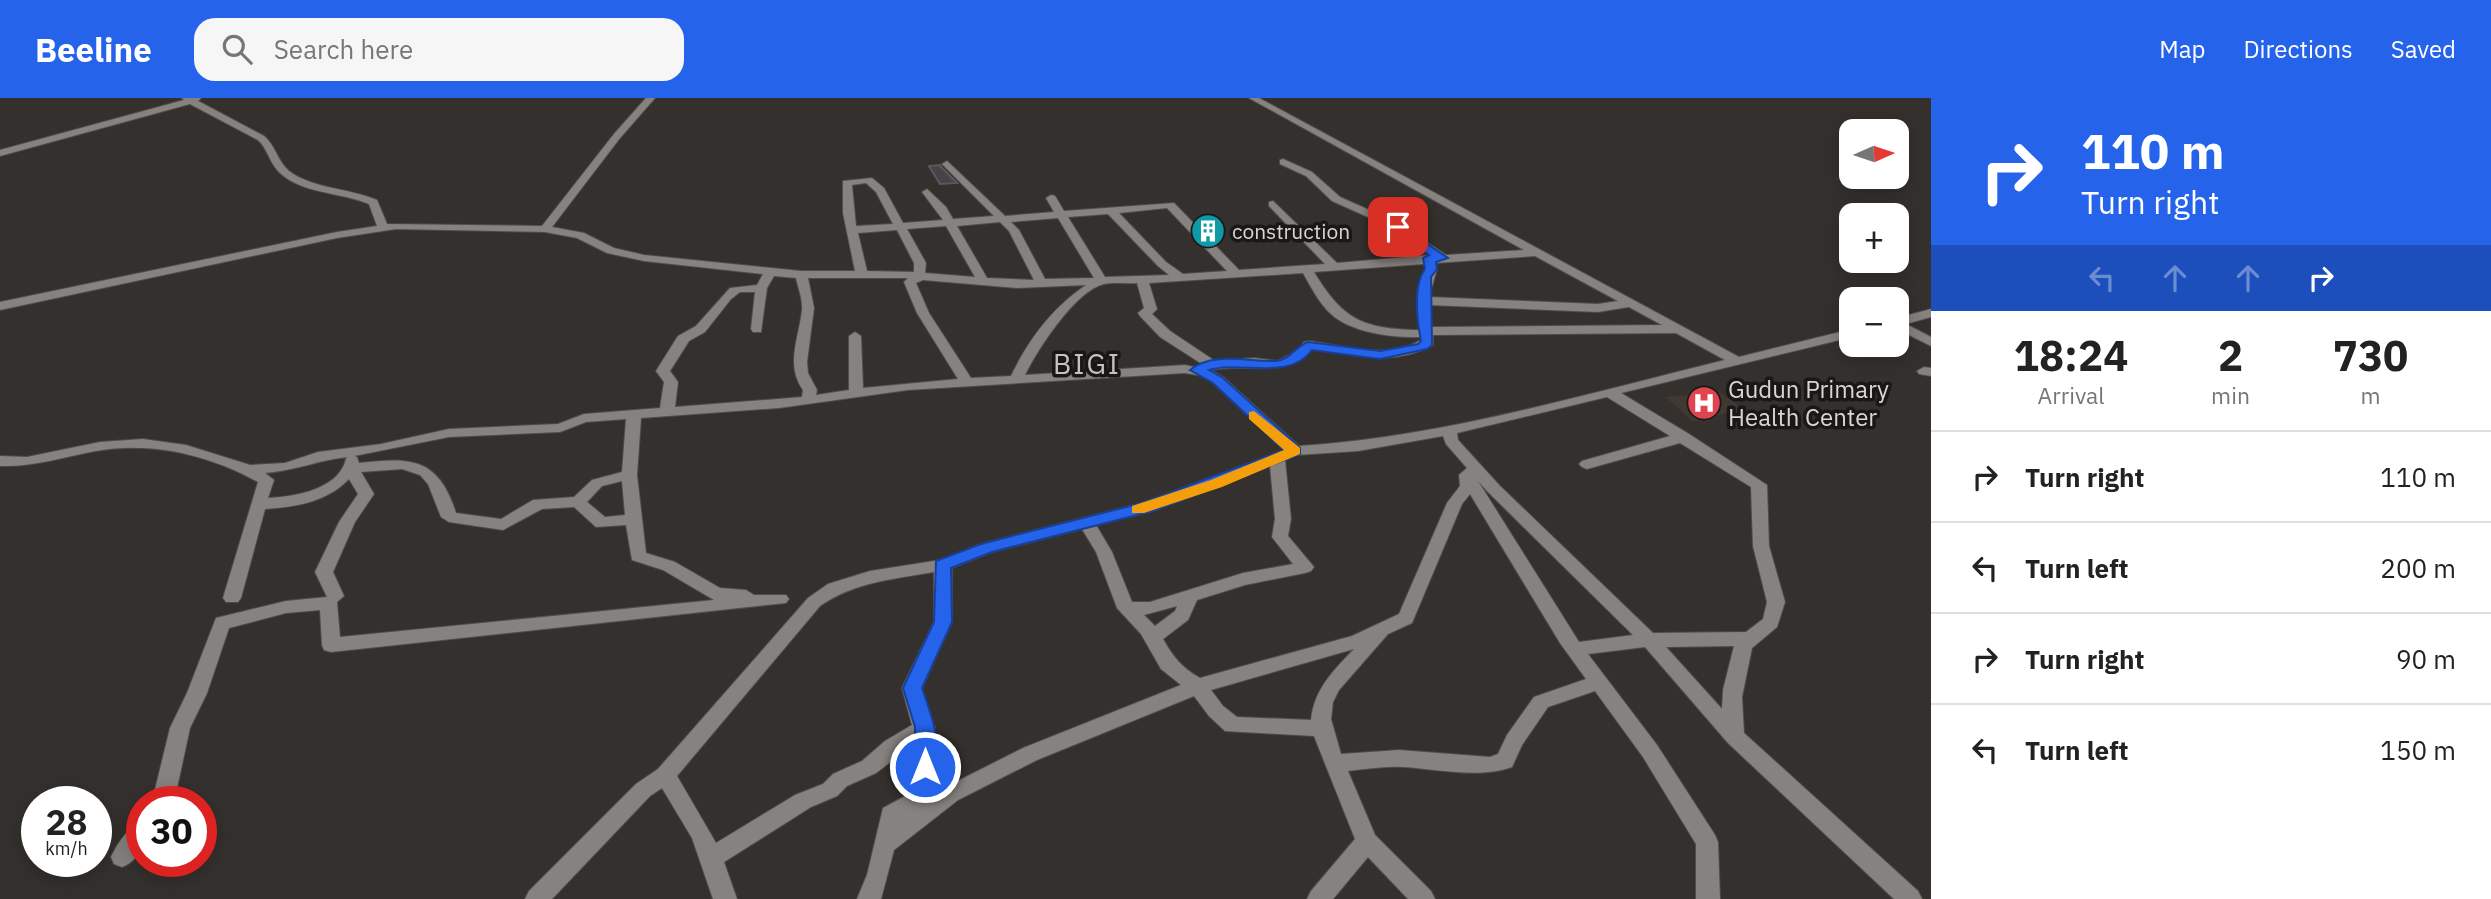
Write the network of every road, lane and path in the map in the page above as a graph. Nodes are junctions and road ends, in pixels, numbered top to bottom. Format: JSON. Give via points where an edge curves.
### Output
{"nodes":[{"id":1,"x":651,"y":98,"type":"edge"},
{"id":2,"x":1253,"y":98,"type":"edge"},
{"id":3,"x":194,"y":99,"type":"edge"},
{"id":4,"x":0,"y":153,"type":"edge"},
{"id":5,"x":1283,"y":162,"type":"dead end"},
{"id":6,"x":947,"y":164,"type":"dead end"},
{"id":7,"x":927,"y":192,"type":"dead end"},
{"id":8,"x":1051,"y":198,"type":"dead end"},
{"id":9,"x":1273,"y":204,"type":"dead end"},
{"id":10,"x":1111,"y":211,"type":"junction"},
{"id":11,"x":1059,"y":215,"type":"junction"},
{"id":12,"x":1001,"y":218,"type":"junction"},
{"id":13,"x":947,"y":222,"type":"junction"},
{"id":14,"x":898,"y":225,"type":"junction"},
{"id":15,"x":383,"y":228,"type":"junction"},
{"id":16,"x":545,"y":229,"type":"junction"},
{"id":17,"x":853,"y":230,"type":"junction"},
{"id":18,"x":1539,"y":253,"type":"junction"},
{"id":19,"x":1436,"y":258,"type":"junction"},
{"id":20,"x":1332,"y":265,"type":"junction"},
{"id":21,"x":1306,"y":268,"type":"junction"},
{"id":22,"x":770,"y":272,"type":"junction"},
{"id":23,"x":1236,"y":274,"type":"junction"},
{"id":24,"x":801,"y":275,"type":"junction"},
{"id":25,"x":862,"y":275,"type":"junction"},
{"id":26,"x":919,"y":276,"type":"junction"},
{"id":27,"x":1181,"y":278,"type":"junction"},
{"id":28,"x":1142,"y":279,"type":"junction"},
{"id":29,"x":1101,"y":280,"type":"junction"},
{"id":30,"x":983,"y":281,"type":"junction"},
{"id":31,"x":1041,"y":283,"type":"junction"},
{"id":32,"x":761,"y":288,"type":"junction"},
{"id":33,"x":1425,"y":300,"type":"junction"},
{"id":34,"x":1632,"y":303,"type":"junction"},
{"id":35,"x":0,"y":306,"type":"edge"},
{"id":36,"x":1931,"y":313,"type":"edge"},
{"id":37,"x":1909,"y":319,"type":"edge"},
{"id":38,"x":1353,"y":325,"type":"junction"},
{"id":39,"x":757,"y":329,"type":"dead end"},
{"id":40,"x":1679,"y":329,"type":"junction"},
{"id":41,"x":1909,"y":330,"type":"edge"},
{"id":42,"x":1426,"y":332,"type":"junction"},
{"id":43,"x":855,"y":336,"type":"dead end"},
{"id":44,"x":1839,"y":336,"type":"edge"},
{"id":45,"x":1931,"y":342,"type":"edge"},
{"id":46,"x":1380,"y":355,"type":"junction"},
{"id":47,"x":1737,"y":360,"type":"junction"},
{"id":48,"x":1212,"y":365,"type":"junction"},
{"id":49,"x":1197,"y":370,"type":"junction"},
{"id":50,"x":1017,"y":378,"type":"junction"},
{"id":51,"x":967,"y":382,"type":"junction"},
{"id":52,"x":1609,"y":392,"type":"junction"},
{"id":53,"x":856,"y":393,"type":"junction"},
{"id":54,"x":809,"y":398,"type":"junction"},
{"id":55,"x":667,"y":411,"type":"junction"},
{"id":56,"x":634,"y":414,"type":"junction"},
{"id":57,"x":1449,"y":431,"type":"junction"},
{"id":58,"x":1684,"y":437,"type":"junction"},
{"id":59,"x":1295,"y":451,"type":"junction"},
{"id":60,"x":1277,"y":457,"type":"junction"},
{"id":61,"x":0,"y":460,"type":"edge"},
{"id":62,"x":353,"y":460,"type":"junction"},
{"id":63,"x":1587,"y":464,"type":"dead end"},
{"id":64,"x":250,"y":470,"type":"junction"},
{"id":65,"x":1472,"y":472,"type":"junction"},
{"id":66,"x":629,"y":475,"type":"junction"},
{"id":67,"x":578,"y":502,"type":"junction"},
{"id":68,"x":258,"y":504,"type":"junction"},
{"id":69,"x":632,"y":519,"type":"junction"},
{"id":70,"x":1086,"y":523,"type":"junction"},
{"id":71,"x":943,"y":565,"type":"junction"},
{"id":72,"x":335,"y":596,"type":"dead end"},
{"id":73,"x":1189,"y":597,"type":"junction"},
{"id":74,"x":232,"y":598,"type":"dead end"},
{"id":75,"x":780,"y":599,"type":"junction"},
{"id":76,"x":814,"y":602,"type":"junction"},
{"id":77,"x":1127,"y":609,"type":"junction"},
{"id":78,"x":1384,"y":629,"type":"junction"},
{"id":79,"x":1153,"y":637,"type":"junction"},
{"id":80,"x":1748,"y":639,"type":"junction"},
{"id":81,"x":1649,"y":640,"type":"junction"},
{"id":82,"x":1574,"y":649,"type":"junction"},
{"id":83,"x":1598,"y":683,"type":"junction"},
{"id":84,"x":1198,"y":686,"type":"junction"},
{"id":85,"x":925,"y":727,"type":"junction"},
{"id":86,"x":1322,"y":728,"type":"junction"},
{"id":87,"x":1735,"y":737,"type":"junction"},
{"id":88,"x":1336,"y":763,"type":"junction"},
{"id":89,"x":665,"y":775,"type":"junction"},
{"id":90,"x":167,"y":786,"type":"edge"},
{"id":91,"x":1367,"y":841,"type":"junction"},
{"id":92,"x":886,"y":844,"type":"junction"},
{"id":93,"x":126,"y":852,"type":"edge"},
{"id":94,"x":122,"y":857,"type":"dead end"},
{"id":95,"x":713,"y":857,"type":"junction"},
{"id":96,"x":537,"y":899,"type":"edge"},
{"id":97,"x":725,"y":899,"type":"edge"},
{"id":98,"x":869,"y":899,"type":"edge"},
{"id":99,"x":1320,"y":899,"type":"edge"},
{"id":100,"x":1423,"y":899,"type":"edge"},
{"id":101,"x":1707,"y":899,"type":"edge"},
{"id":102,"x":1910,"y":899,"type":"edge"}],
"edges":[{"from":1,"to":16,"type":"street"},
{"from":2,"to":18,"type":"street"},
{"from":3,"to":4,"type":"street"},
{"from":3,"to":15,"type":"street","via":[[215,116],[261,138],[269,145],[271,159],[288,177],[373,202]]},
{"from":5,"to":19,"type":"street","via":[[1309,174],[1336,199],[1392,224]]},
{"from":6,"to":12,"type":"street"},
{"from":7,"to":13,"type":"street"},
{"from":8,"to":11,"type":"street","via":[[1061,209]]},
{"from":9,"to":20,"type":"street"},
{"from":10,"to":11,"type":"street"},
{"from":10,"to":23,"type":"street","via":[[1170,205]]},
{"from":10,"to":27,"type":"street"},
{"from":11,"to":12,"type":"street"},
{"from":11,"to":29,"type":"street","via":[[1082,244]]},
{"from":12,"to":13,"type":"street"},
{"from":12,"to":31,"type":"street","via":[[1014,230]]},
{"from":13,"to":14,"type":"street"},
{"from":13,"to":30,"type":"street"},
{"from":14,"to":17,"type":"street"},
{"from":14,"to":17,"type":"street","via":[[880,190],[868,180],[847,183]]},
{"from":14,"to":26,"type":"street","via":[[920,263]]},
{"from":15,"to":16,"type":"street"},
{"from":15,"to":35,"type":"street"},
{"from":16,"to":22,"type":"street","via":[[580,235],[623,255]]},
{"from":17,"to":25,"type":"street"},
{"from":18,"to":19,"type":"street"},
{"from":18,"to":34,"type":"street"},
{"from":19,"to":20,"type":"street"},
{"from":19,"to":33,"type":"street","via":[[1425,277]]},
{"from":20,"to":21,"type":"street"},
{"from":21,"to":23,"type":"street"},
{"from":21,"to":38,"type":"street","via":[[1328,303]]},
{"from":22,"to":24,"type":"street"},
{"from":22,"to":32,"type":"street"},
{"from":23,"to":27,"type":"street"},
{"from":24,"to":25,"type":"street"},
{"from":24,"to":54,"type":"street","via":[[808,309],[800,370]]},
{"from":25,"to":26,"type":"street"},
{"from":26,"to":30,"type":"street"},
{"from":26,"to":51,"type":"street","via":[[910,282],[923,313]]},
{"from":27,"to":28,"type":"street"},
{"from":28,"to":29,"type":"street"},
{"from":28,"to":48,"type":"street","via":[[1151,309],[1144,313],[1165,334]]},
{"from":29,"to":31,"type":"street"},
{"from":29,"to":50,"type":"street","via":[[1072,299],[1048,326],[1033,344]]},
{"from":30,"to":31,"type":"street"},
{"from":32,"to":39,"type":"street"},
{"from":32,"to":55,"type":"street","via":[[734,290],[715,316],[684,339],[666,360],[663,371],[671,382]]},
{"from":33,"to":34,"type":"street","via":[[1598,308]]},
{"from":33,"to":42,"type":"street"},
{"from":34,"to":40,"type":"street"},
{"from":36,"to":37,"type":"street"},
{"from":38,"to":42,"type":"street"},
{"from":38,"to":46,"type":"street"},
{"from":40,"to":42,"type":"street"},
{"from":40,"to":47,"type":"street"},
{"from":41,"to":45,"type":"street"},
{"from":42,"to":46,"type":"street","via":[[1428,342],[1422,347]]},
{"from":43,"to":53,"type":"street"},
{"from":44,"to":47,"type":"street"},
{"from":46,"to":48,"type":"street","via":[[1308,345],[1302,354],[1280,365]]},
{"from":47,"to":52,"type":"street"},
{"from":48,"to":49,"type":"street"},
{"from":49,"to":50,"type":"street"},
{"from":49,"to":59,"type":"street","via":[[1217,380]]},
{"from":50,"to":51,"type":"street"},
{"from":51,"to":53,"type":"street"},
{"from":52,"to":57,"type":"street"},
{"from":52,"to":58,"type":"street"},
{"from":53,"to":54,"type":"street"},
{"from":54,"to":55,"type":"street"},
{"from":55,"to":56,"type":"street"},
{"from":56,"to":62,"type":"street","via":[[584,418],[560,428],[449,433]]},
{"from":56,"to":66,"type":"street"},
{"from":57,"to":59,"type":"street","via":[[1358,447]]},
{"from":57,"to":65,"type":"street"},
{"from":58,"to":63,"type":"street"},
{"from":58,"to":80,"type":"street","via":[[1759,485],[1761,546],[1776,602],[1771,622]]},
{"from":59,"to":60,"type":"street"},
{"from":60,"to":70,"type":"street","via":[[1147,507]]},
{"from":60,"to":73,"type":"street","via":[[1283,519],[1280,537],[1305,567],[1243,579]]},
{"from":61,"to":64,"type":"street","via":[[29,463],[98,446],[152,444],[218,456]]},
{"from":62,"to":64,"type":"street","via":[[318,456],[287,467]]},
{"from":62,"to":67,"type":"street","via":[[418,466],[436,481],[449,517],[503,525],[538,504]]},
{"from":62,"to":68,"type":"street","via":[[341,480],[303,502]]},
{"from":62,"to":72,"type":"street","via":[[366,494],[324,572]]},
{"from":64,"to":68,"type":"street","via":[[266,480]]},
{"from":65,"to":78,"type":"street","via":[[1406,618]]},
{"from":65,"to":81,"type":"street"},
{"from":65,"to":82,"type":"street"},
{"from":66,"to":67,"type":"street","via":[[597,482]]},
{"from":66,"to":69,"type":"street"},
{"from":67,"to":69,"type":"street","via":[[602,523]]},
{"from":68,"to":74,"type":"street"},
{"from":69,"to":75,"type":"street","via":[[638,555],[669,566],[716,594]]},
{"from":70,"to":71,"type":"street","via":[[987,548]]},
{"from":70,"to":77,"type":"street","via":[[1104,552]]},
{"from":71,"to":76,"type":"street","via":[[870,577],[834,588]]},
{"from":71,"to":85,"type":"street","via":[[943,622],[912,688]]},
{"from":73,"to":77,"type":"street"},
{"from":73,"to":79,"type":"street","via":[[1182,615]]},
{"from":75,"to":76,"type":"street"},
{"from":75,"to":90,"type":"street","via":[[331,645],[329,603],[286,607],[222,622],[180,728]]},
{"from":76,"to":89,"type":"street"},
{"from":77,"to":79,"type":"street"},
{"from":78,"to":84,"type":"street"},
{"from":78,"to":86,"type":"street","via":[[1332,685],[1323,702]]},
{"from":79,"to":84,"type":"street","via":[[1168,664]]},
{"from":80,"to":81,"type":"street"},
{"from":80,"to":87,"type":"street","via":[[1734,683],[1731,719]]},
{"from":81,"to":82,"type":"street"},
{"from":81,"to":87,"type":"street"},
{"from":82,"to":83,"type":"street"},
{"from":83,"to":88,"type":"street","via":[[1541,702],[1506,761],[1490,765],[1399,758]]},
{"from":83,"to":101,"type":"street","via":[[1650,751],[1707,842]]},
{"from":84,"to":86,"type":"street","via":[[1232,725]]},
{"from":84,"to":92,"type":"street","via":[[1030,754],[951,794]]},
{"from":85,"to":92,"type":"street","via":[[921,797],[891,815]]},
{"from":85,"to":95,"type":"street","via":[[869,767],[839,780],[830,790],[803,801]]},
{"from":86,"to":88,"type":"street"},
{"from":87,"to":102,"type":"street"},
{"from":88,"to":91,"type":"street"},
{"from":89,"to":95,"type":"street","via":[[696,820]]},
{"from":89,"to":96,"type":"street","via":[[643,790]]},
{"from":91,"to":99,"type":"street"},
{"from":91,"to":100,"type":"street"},
{"from":92,"to":98,"type":"street"},
{"from":93,"to":94,"type":"street"},
{"from":95,"to":97,"type":"street"}]}
